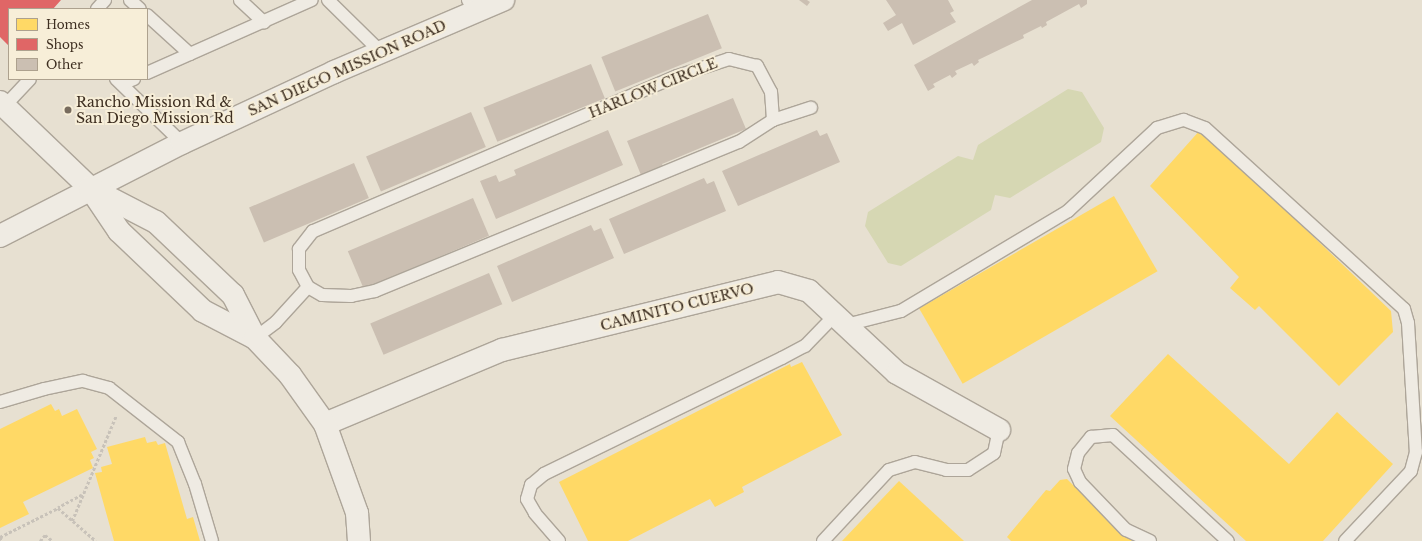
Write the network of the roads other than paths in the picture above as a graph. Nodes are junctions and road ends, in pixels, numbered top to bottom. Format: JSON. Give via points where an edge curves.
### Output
{"nodes":[{"id":1,"x":105,"y":0,"type":"edge"},
{"id":2,"x":130,"y":0,"type":"edge"},
{"id":3,"x":240,"y":0,"type":"edge"},
{"id":4,"x":312,"y":0,"type":"edge"},
{"id":5,"x":328,"y":0,"type":"edge"},
{"id":6,"x":503,"y":0,"type":"edge"},
{"id":7,"x":472,"y":6,"type":"edge"},
{"id":8,"x":98,"y":8,"type":"edge"},
{"id":9,"x":139,"y":8,"type":"edge"},
{"id":10,"x":148,"y":16,"type":"edge"},
{"id":11,"x":264,"y":22,"type":"junction"},
{"id":12,"x":381,"y":52,"type":"junction"},
{"id":13,"x":190,"y":54,"type":"junction"},
{"id":14,"x":148,"y":73,"type":"edge"},
{"id":15,"x":29,"y":80,"type":"edge"},
{"id":16,"x":129,"y":80,"type":"edge"},
{"id":17,"x":119,"y":82,"type":"edge"},
{"id":18,"x":2,"y":106,"type":"edge"},
{"id":19,"x":811,"y":108,"type":"dead end"},
{"id":20,"x":772,"y":120,"type":"junction"},
{"id":21,"x":182,"y":143,"type":"junction"},
{"id":22,"x":90,"y":188,"type":"junction"},
{"id":23,"x":0,"y":236,"type":"edge"},
{"id":24,"x":308,"y":287,"type":"junction"},
{"id":25,"x":840,"y":320,"type":"junction"},
{"id":26,"x":255,"y":338,"type":"junction"},
{"id":27,"x":0,"y":402,"type":"edge"},
{"id":28,"x":325,"y":424,"type":"junction"},
{"id":29,"x":998,"y":430,"type":"joint"},
{"id":30,"x":212,"y":541,"type":"edge"},
{"id":31,"x":359,"y":541,"type":"edge"},
{"id":32,"x":559,"y":541,"type":"edge"},
{"id":33,"x":823,"y":541,"type":"edge"},
{"id":34,"x":1150,"y":541,"type":"edge"},
{"id":35,"x":1228,"y":541,"type":"edge"},
{"id":36,"x":1345,"y":541,"type":"edge"}],
"edges":[{"from":1,"to":8,"type":"lane"},
{"from":2,"to":9,"type":"lane"},
{"from":3,"to":11,"type":"lane"},
{"from":4,"to":11,"type":"lane"},
{"from":5,"to":12,"type":"lane"},
{"from":6,"to":7,"type":"main road","name":"SAN DIEGO MISSION ROAD"},
{"from":7,"to":12,"type":"main road","name":"SAN DIEGO MISSION ROAD"},
{"from":10,"to":13,"type":"lane"},
{"from":11,"to":13,"type":"lane"},
{"from":12,"to":21,"type":"main road","name":"SAN DIEGO MISSION ROAD"},
{"from":13,"to":14,"type":"lane"},
{"from":15,"to":18,"type":"lane"},
{"from":16,"to":17,"type":"lane"},
{"from":17,"to":21,"type":"lane"},
{"from":18,"to":22,"type":"main road"},
{"from":19,"to":20,"type":"lane"},
{"from":20,"to":24,"type":"lane","via":[[739,142],[375,291],[351,296],[322,295]]},
{"from":20,"to":24,"type":"lane","name":"HARLOW CIRCLE","via":[[771,92],[757,66],[729,59],[677,76],[313,231],[299,249],[299,270]]},
{"from":21,"to":22,"type":"main road","name":"SAN DIEGO MISSION ROAD"},
{"from":22,"to":23,"type":"main road","name":"SAN DIEGO MISSION ROAD"},
{"from":22,"to":26,"type":"main road","via":[[119,231],[203,312]]},
{"from":22,"to":26,"type":"main road","via":[[156,222],[233,295]]},
{"from":24,"to":26,"type":"lane","via":[[276,322]]},
{"from":25,"to":28,"type":"main road","name":"CAMINITO CUERVO","via":[[809,291],[778,282],[502,350]]},
{"from":25,"to":29,"type":"main road","name":"CAMINITO CUERVO","via":[[897,373]]},
{"from":25,"to":32,"type":"lane","via":[[805,346],[782,358],[544,474],[531,485],[527,499],[535,513]]},
{"from":25,"to":36,"type":"lane","via":[[901,311],[1068,210],[1157,128],[1184,120],[1205,128],[1404,309],[1408,323],[1416,452],[1411,471]]},
{"from":26,"to":28,"type":"main road","via":[[290,375]]},
{"from":27,"to":30,"type":"lane","via":[[83,381],[109,388],[178,442]]},
{"from":28,"to":31,"type":"main road","via":[[357,513]]},
{"from":29,"to":33,"type":"lane","via":[[994,453],[968,470],[946,470],[915,462],[889,470]]},
{"from":34,"to":35,"type":"lane","via":[[1126,530],[1080,482],[1074,469],[1078,453],[1092,437],[1113,435]]}]}
